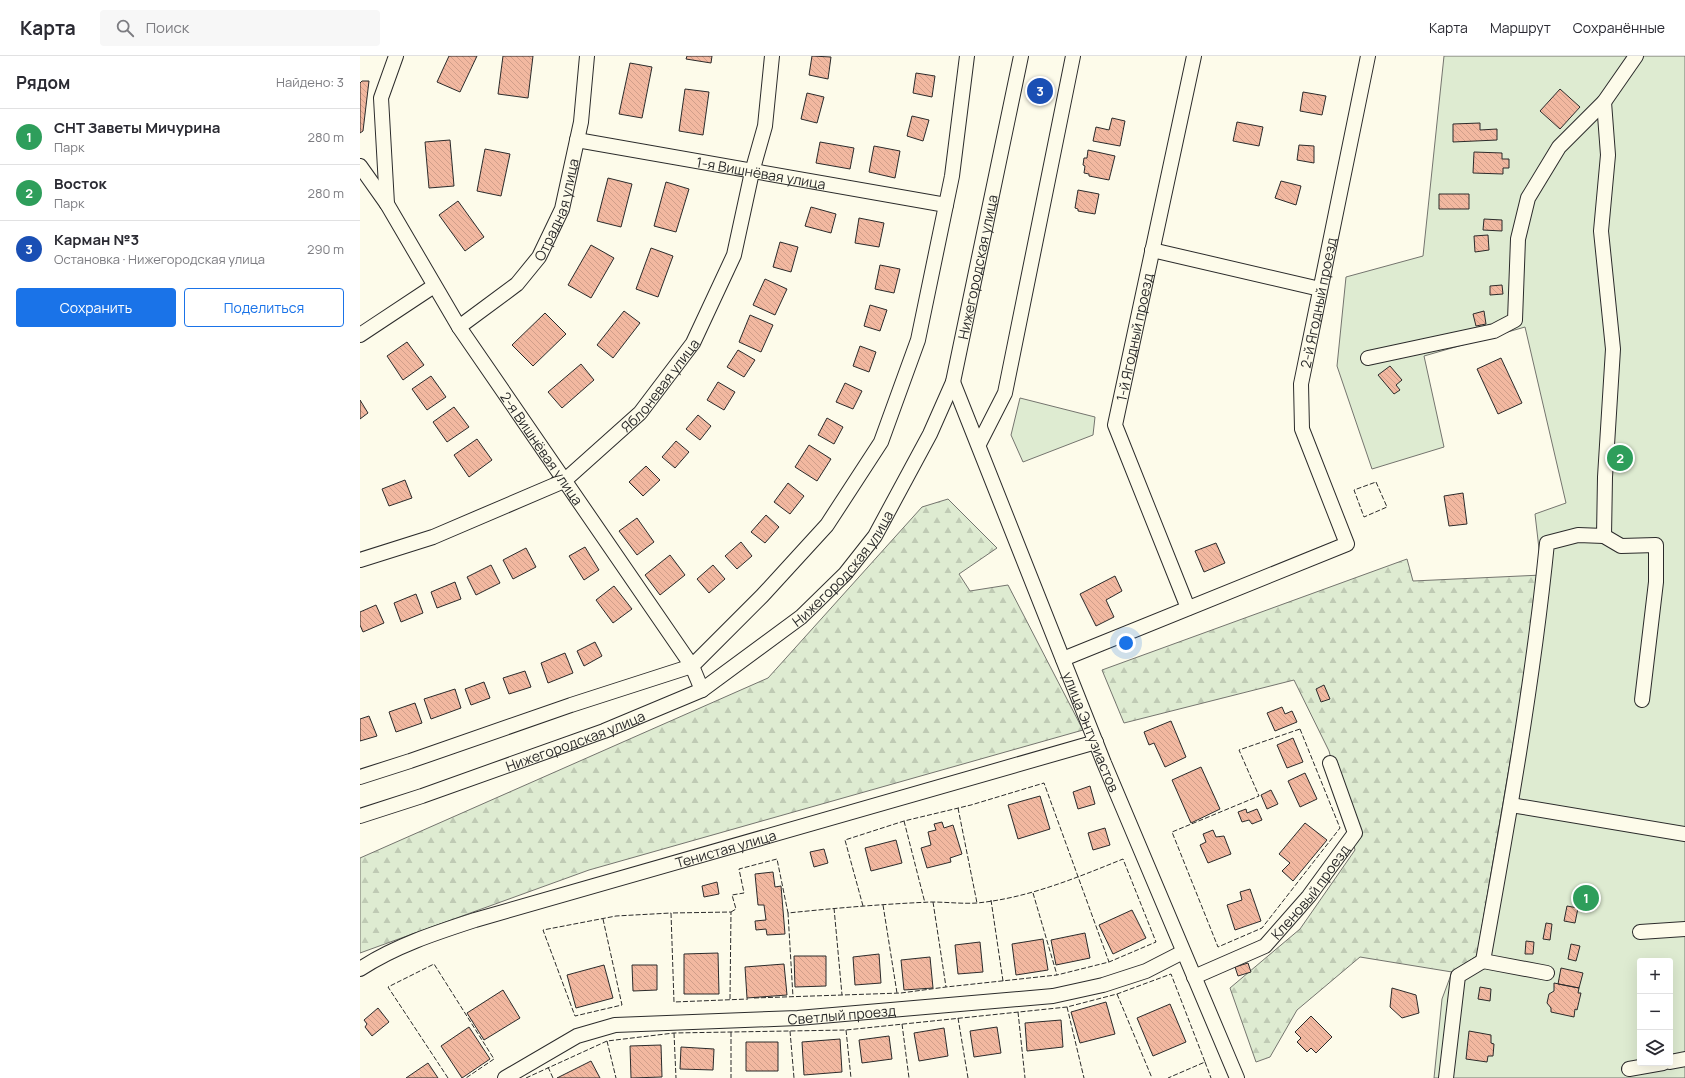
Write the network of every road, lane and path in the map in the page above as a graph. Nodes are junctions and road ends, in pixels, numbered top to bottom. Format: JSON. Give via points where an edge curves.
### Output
{"nodes":[{"id":1,"x":396,"y":56,"type":"edge"},
{"id":2,"x":587,"y":56,"type":"edge"},
{"id":3,"x":772,"y":56,"type":"edge"},
{"id":4,"x":967,"y":56,"type":"edge"},
{"id":5,"x":1021,"y":56,"type":"edge"},
{"id":6,"x":1073,"y":56,"type":"edge"},
{"id":7,"x":1194,"y":56,"type":"edge"},
{"id":8,"x":1368,"y":56,"type":"edge"},
{"id":9,"x":1636,"y":56,"type":"edge"},
{"id":10,"x":1604,"y":102,"type":"junction"},
{"id":11,"x":577,"y":140,"type":"junction"},
{"id":12,"x":360,"y":166,"type":"edge"},
{"id":13,"x":752,"y":172,"type":"junction"},
{"id":14,"x":387,"y":204,"type":"junction"},
{"id":15,"x":946,"y":205,"type":"junction"},
{"id":16,"x":1152,"y":250,"type":"junction"},
{"id":17,"x":434,"y":286,"type":"junction"},
{"id":18,"x":1320,"y":289,"type":"junction"},
{"id":19,"x":459,"y":327,"type":"junction"},
{"id":20,"x":360,"y":335,"type":"edge"},
{"id":21,"x":1368,"y":358,"type":"dead end"},
{"id":22,"x":953,"y":382,"type":"junction"},
{"id":23,"x":979,"y":444,"type":"junction"},
{"id":24,"x":564,"y":481,"type":"junction"},
{"id":25,"x":1604,"y":536,"type":"junction"},
{"id":26,"x":360,"y":560,"type":"edge"},
{"id":27,"x":1188,"y":608,"type":"junction"},
{"id":28,"x":1063,"y":659,"type":"junction"},
{"id":29,"x":692,"y":666,"type":"junction"},
{"id":30,"x":702,"y":690,"type":"junction"},
{"id":31,"x":1642,"y":700,"type":"dead end"},
{"id":32,"x":1096,"y":742,"type":"junction"},
{"id":33,"x":1330,"y":763,"type":"dead end"},
{"id":34,"x":360,"y":777,"type":"edge"},
{"id":35,"x":1511,"y":805,"type":"junction"},
{"id":36,"x":360,"y":816,"type":"edge"},
{"id":37,"x":1685,"y":834,"type":"edge"},
{"id":38,"x":1685,"y":929,"type":"edge"},
{"id":39,"x":1640,"y":932,"type":"dead end"},
{"id":40,"x":1183,"y":952,"type":"junction"},
{"id":41,"x":1483,"y":961,"type":"junction"},
{"id":42,"x":360,"y":969,"type":"edge"},
{"id":43,"x":1547,"y":973,"type":"dead end"},
{"id":44,"x":1194,"y":977,"type":"junction"},
{"id":45,"x":1685,"y":1059,"type":"edge"},
{"id":46,"x":1673,"y":1061,"type":"edge"},
{"id":47,"x":1646,"y":1066,"type":"edge"},
{"id":48,"x":1629,"y":1069,"type":"dead end"},
{"id":49,"x":505,"y":1078,"type":"edge"},
{"id":50,"x":1237,"y":1078,"type":"edge"},
{"id":51,"x":1446,"y":1078,"type":"edge"}],
"edges":[{"from":1,"to":14,"type":"street","name":"2-я Вишнёвая улица","via":[[380,98]]},
{"from":2,"to":11,"type":"street","name":"Отрадная улица"},
{"from":3,"to":13,"type":"street","name":"Яблоневая улица","via":[[765,126]]},
{"from":4,"to":15,"type":"street"},
{"from":5,"to":22,"type":"street","name":"Нижегородская улица"},
{"from":6,"to":23,"type":"street","via":[[1005,393]]},
{"from":7,"to":16,"type":"street","name":"1-й Ягодный проезд"},
{"from":8,"to":18,"type":"street","name":"2-й Ягодный проезд"},
{"from":9,"to":10,"type":"street"},
{"from":10,"to":21,"type":"street","via":[[1559,147],[1528,198],[1518,239],[1515,320],[1494,330]]},
{"from":10,"to":25,"type":"street","via":[[1608,155],[1601,231],[1613,349]]},
{"from":11,"to":13,"type":"street","name":"1-я Вишнёвая улица"},
{"from":11,"to":19,"type":"street","name":"Отрадная улица","via":[[562,209],[539,257],[517,284]]},
{"from":12,"to":14,"type":"street","name":"2-я Вишнёвая улица"},
{"from":13,"to":15,"type":"street","name":"1-я Вишнёвая улица"},
{"from":13,"to":24,"type":"street","name":"Яблоневая улица","via":[[734,255],[693,343],[640,413]]},
{"from":14,"to":17,"type":"street","name":"2-я Вишнёвая улица"},
{"from":15,"to":29,"type":"street","via":[[918,340],[881,442],[827,525],[762,596]]},
{"from":16,"to":18,"type":"street"},
{"from":16,"to":27,"type":"street","name":"1-й Ягодный проезд","via":[[1115,425]]},
{"from":17,"to":19,"type":"street","name":"2-я Вишнёвая улица"},
{"from":17,"to":20,"type":"street"},
{"from":18,"to":27,"type":"street","name":"2-й Ягодный проезд","via":[[1301,384],[1302,429],[1347,544]]},
{"from":19,"to":24,"type":"street","name":"2-я Вишнёвая улица"},
{"from":22,"to":23,"type":"street","name":"улица Энтузиастов"},
{"from":22,"to":30,"type":"street","name":"Нижегородская улица","via":[[930,434],[875,536],[845,574],[801,618]]},
{"from":23,"to":28,"type":"street","name":"улица Энтузиастов"},
{"from":24,"to":26,"type":"street","name":"Яблоневая улица","via":[[433,537]]},
{"from":24,"to":29,"type":"street","name":"2-я Вишнёвая улица"},
{"from":25,"to":31,"type":"street","via":[[1621,546],[1656,545],[1656,582]]},
{"from":25,"to":35,"type":"street","via":[[1578,535],[1547,543],[1538,627]]},
{"from":27,"to":28,"type":"street"},
{"from":28,"to":32,"type":"street","name":"улица Энтузиастов"},
{"from":29,"to":30,"type":"street","name":"2-я Вишнёвая улица"},
{"from":29,"to":34,"type":"street"},
{"from":30,"to":36,"type":"street","name":"Нижегородская улица","via":[[604,731]]},
{"from":32,"to":40,"type":"street","name":"улица Энтузиастов"},
{"from":32,"to":42,"type":"street","name":"Тенистая улица","via":[[475,920],[418,939]]},
{"from":33,"to":44,"type":"street","name":"Кленовый проезд","via":[[1355,833],[1310,896],[1265,946]]},
{"from":35,"to":37,"type":"street"},
{"from":35,"to":41,"type":"street"},
{"from":38,"to":39,"type":"street"},
{"from":40,"to":44,"type":"street","name":"улица Энтузиастов"},
{"from":40,"to":49,"type":"street","name":"Светлый проезд","via":[[1146,971],[1103,985],[1053,996],[798,1018],[615,1025],[577,1036]]},
{"from":41,"to":43,"type":"street"},
{"from":41,"to":51,"type":"street","via":[[1458,976]]},
{"from":44,"to":50,"type":"street","name":"улица Энтузиастов"},
{"from":45,"to":46,"type":"street"},
{"from":47,"to":48,"type":"street"}]}
